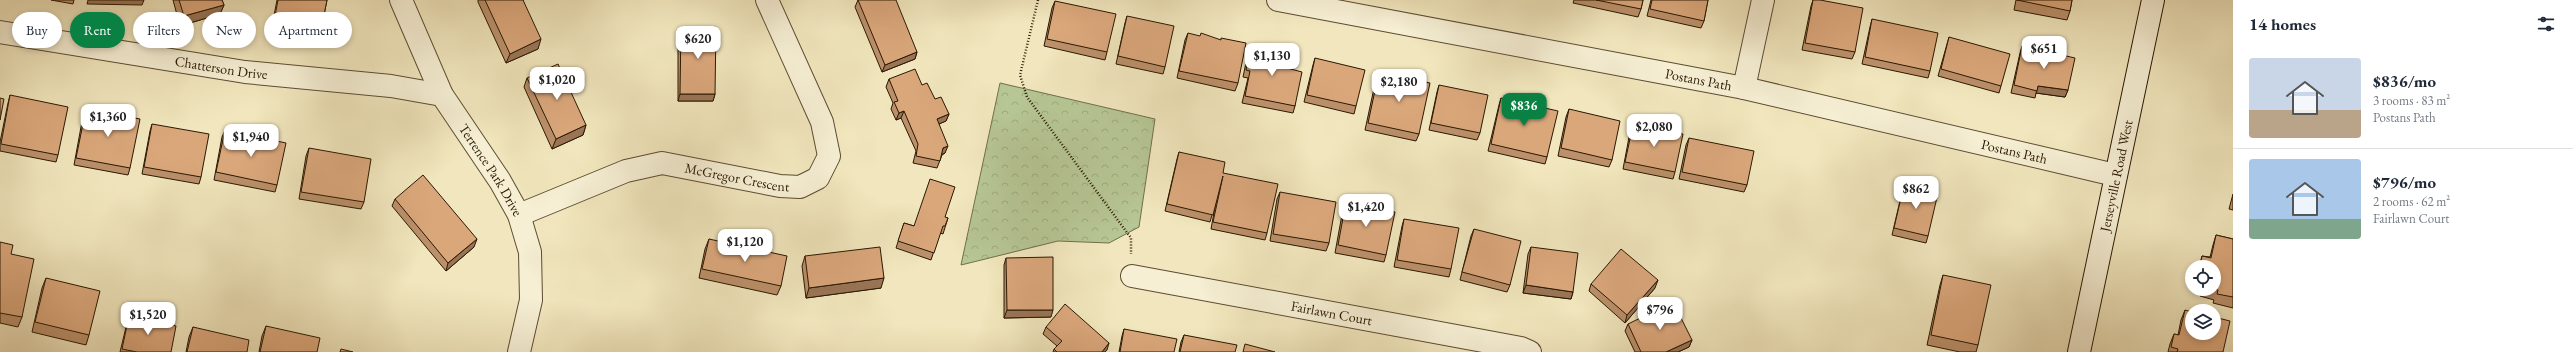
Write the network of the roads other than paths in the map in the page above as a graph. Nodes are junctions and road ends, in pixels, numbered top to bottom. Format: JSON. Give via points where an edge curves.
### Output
{"nodes":[{"id":1,"x":401,"y":0,"type":"edge"},
{"id":2,"x":767,"y":0,"type":"edge"},
{"id":3,"x":1278,"y":0,"type":"edge"},
{"id":4,"x":1762,"y":0,"type":"edge"},
{"id":5,"x":2153,"y":0,"type":"edge"},
{"id":6,"x":1348,"y":7,"type":"edge"},
{"id":7,"x":0,"y":32,"type":"edge"},
{"id":8,"x":1744,"y":88,"type":"junction"},
{"id":9,"x":442,"y":96,"type":"junction"},
{"id":10,"x":2115,"y":175,"type":"junction"},
{"id":11,"x":519,"y":215,"type":"junction"},
{"id":12,"x":1132,"y":276,"type":"road end"},
{"id":13,"x":519,"y":352,"type":"edge"},
{"id":14,"x":1530,"y":352,"type":"edge"},
{"id":15,"x":2079,"y":352,"type":"edge"}],
"edges":[{"from":1,"to":9,"type":"street","name":"Terrence Park Drive"},
{"from":2,"to":11,"type":"street","name":"McGregor Crescent","via":[[822,122],[829,156],[818,178],[800,186],[780,186],[662,164],[626,170]]},
{"from":3,"to":6,"type":"street","name":"Postans Path"},
{"from":4,"to":8,"type":"street"},
{"from":5,"to":10,"type":"street","name":"Jerseyville Road West"},
{"from":6,"to":8,"type":"street","name":"Postans Path"},
{"from":7,"to":9,"type":"street","name":"Chatterson Drive","via":[[245,72],[390,86]]},
{"from":8,"to":10,"type":"street","name":"Postans Path"},
{"from":9,"to":11,"type":"street","name":"Terrence Park Drive","via":[[500,181]]},
{"from":10,"to":15,"type":"street","name":"Jerseyville Road West"},
{"from":11,"to":13,"type":"street","name":"Terrence Park Drive","via":[[530,252],[530,300]]},
{"from":12,"to":14,"type":"street","name":"Fairlawn Court","via":[[1521,348]]}]}
